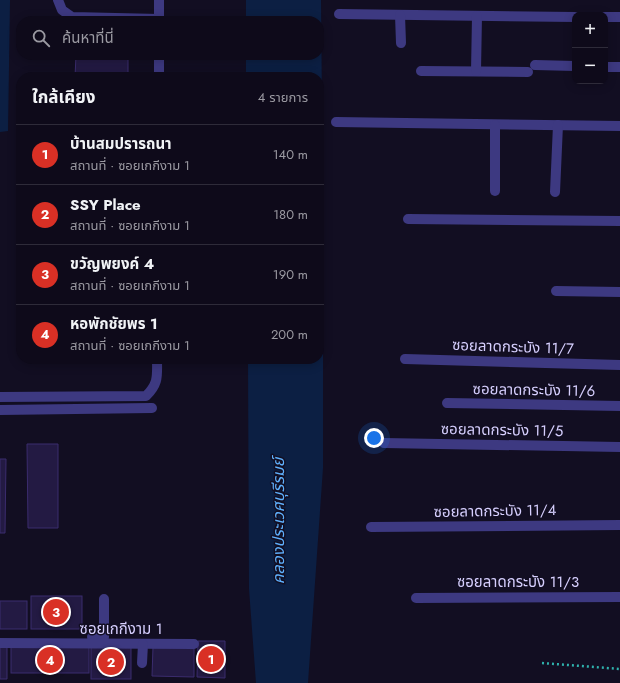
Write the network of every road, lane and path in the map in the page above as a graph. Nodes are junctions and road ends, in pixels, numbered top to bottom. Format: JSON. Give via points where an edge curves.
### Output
{"nodes":[{"id":1,"x":58,"y":0,"type":"edge"},
{"id":2,"x":160,"y":0,"type":"edge"},
{"id":3,"x":339,"y":14,"type":"dead end"},
{"id":4,"x":400,"y":15,"type":"junction"},
{"id":5,"x":71,"y":16,"type":"edge"},
{"id":6,"x":159,"y":16,"type":"edge"},
{"id":7,"x":477,"y":16,"type":"junction"},
{"id":8,"x":572,"y":17,"type":"edge"},
{"id":9,"x":608,"y":17,"type":"edge"},
{"id":10,"x":620,"y":17,"type":"edge"},
{"id":11,"x":401,"y":43,"type":"dead end"},
{"id":12,"x":159,"y":60,"type":"edge"},
{"id":13,"x":572,"y":66,"type":"edge"},
{"id":14,"x":608,"y":67,"type":"edge"},
{"id":15,"x":620,"y":67,"type":"edge"},
{"id":16,"x":421,"y":71,"type":"dead end"},
{"id":17,"x":476,"y":71,"type":"junction"},
{"id":18,"x":159,"y":72,"type":"edge"},
{"id":19,"x":336,"y":122,"type":"dead end"},
{"id":20,"x":495,"y":125,"type":"junction"},
{"id":21,"x":558,"y":126,"type":"junction"},
{"id":22,"x":620,"y":126,"type":"edge"},
{"id":23,"x":495,"y":191,"type":"dead end"},
{"id":24,"x":554,"y":192,"type":"dead end"},
{"id":25,"x":408,"y":219,"type":"dead end"},
{"id":26,"x":620,"y":221,"type":"edge"},
{"id":27,"x":556,"y":291,"type":"dead end"},
{"id":28,"x":620,"y":292,"type":"edge"},
{"id":29,"x":405,"y":359,"type":"dead end"},
{"id":30,"x":157,"y":364,"type":"edge"},
{"id":31,"x":620,"y":365,"type":"edge"},
{"id":32,"x":0,"y":397,"type":"edge"},
{"id":33,"x":447,"y":403,"type":"dead end"},
{"id":34,"x":620,"y":406,"type":"edge"},
{"id":35,"x":152,"y":408,"type":"dead end"},
{"id":36,"x":0,"y":410,"type":"edge"},
{"id":37,"x":384,"y":443,"type":"dead end"},
{"id":38,"x":620,"y":447,"type":"edge"},
{"id":39,"x":620,"y":525,"type":"edge"},
{"id":40,"x":371,"y":528,"type":"dead end"},
{"id":41,"x":620,"y":597,"type":"edge"},
{"id":42,"x":416,"y":598,"type":"dead end"},
{"id":43,"x":104,"y":599,"type":"dead end"},
{"id":44,"x":0,"y":637,"type":"edge"},
{"id":45,"x":0,"y":643,"type":"edge"},
{"id":46,"x":143,"y":644,"type":"junction"},
{"id":47,"x":194,"y":644,"type":"dead end"},
{"id":48,"x":142,"y":663,"type":"dead end"},
{"id":49,"x":542,"y":663,"type":"dead end"},
{"id":50,"x":620,"y":669,"type":"edge"}],
"edges":[{"from":1,"to":5,"type":"street","via":[[62,10]]},
{"from":2,"to":6,"type":"street"},
{"from":3,"to":4,"type":"street"},
{"from":4,"to":7,"type":"street"},
{"from":4,"to":11,"type":"street"},
{"from":7,"to":8,"type":"street"},
{"from":7,"to":17,"type":"street"},
{"from":9,"to":10,"type":"street"},
{"from":12,"to":18,"type":"street"},
{"from":13,"to":17,"type":"street"},
{"from":14,"to":15,"type":"street"},
{"from":16,"to":17,"type":"street"},
{"from":19,"to":20,"type":"street"},
{"from":20,"to":21,"type":"street"},
{"from":20,"to":23,"type":"street"},
{"from":21,"to":22,"type":"street"},
{"from":21,"to":24,"type":"street"},
{"from":25,"to":26,"type":"street"},
{"from":27,"to":28,"type":"street"},
{"from":29,"to":31,"type":"street","name":"ซอยลาดกระบัง 11/7"},
{"from":30,"to":32,"type":"street","via":[[154,388],[146,396]]},
{"from":33,"to":34,"type":"street","name":"ซอยลาดกระบัง 11/6"},
{"from":35,"to":36,"type":"street"},
{"from":37,"to":38,"type":"street","name":"ซอยลาดกระบัง 11/5"},
{"from":39,"to":40,"type":"street","name":"ซอยลาดกระบัง 11/4"},
{"from":41,"to":42,"type":"street","name":"ซอยลาดกระบัง 11/3"},
{"from":43,"to":44,"type":"street","via":[[104,637]]},
{"from":45,"to":46,"type":"street","name":"ซอยเกกีงาม 1"},
{"from":46,"to":47,"type":"street","name":"ซอยเกกีงาม 1"},
{"from":46,"to":48,"type":"street"},
{"from":49,"to":50,"type":"path"}]}
